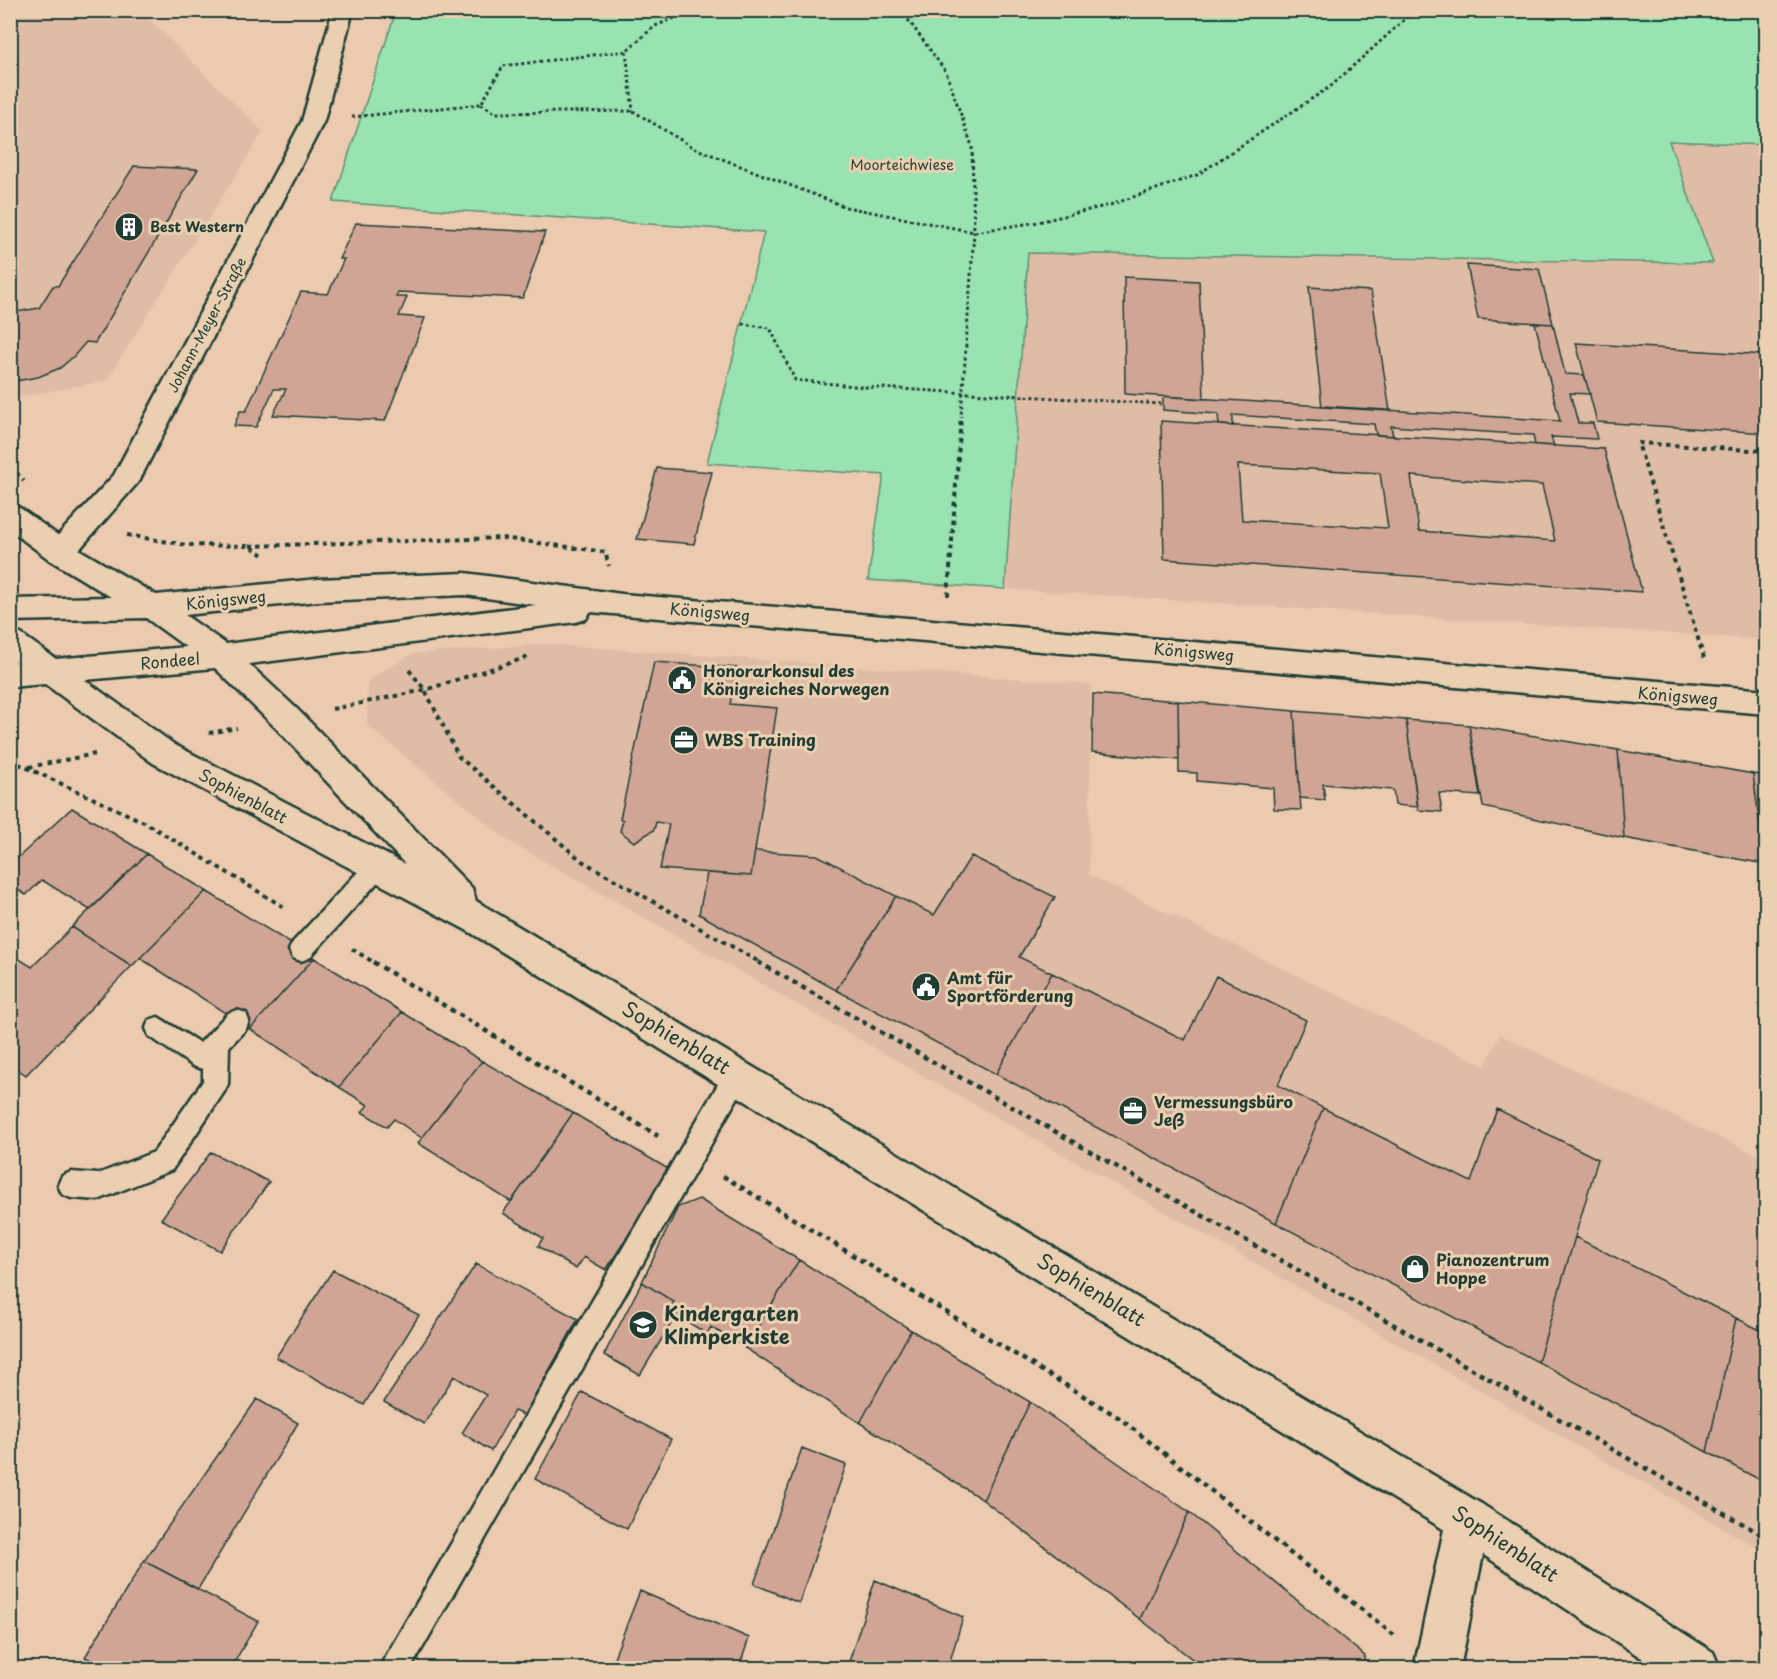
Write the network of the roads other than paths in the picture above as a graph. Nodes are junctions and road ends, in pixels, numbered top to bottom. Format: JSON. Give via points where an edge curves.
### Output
{"nodes":[{"id":1,"x":343,"y":10,"type":"edge"},
{"id":2,"x":10,"y":515,"type":"edge"},
{"id":3,"x":60,"y":552,"type":"junction"},
{"id":4,"x":622,"y":605,"type":"junction"},
{"id":5,"x":152,"y":607,"type":"junction"},
{"id":6,"x":10,"y":610,"type":"edge"},
{"id":7,"x":10,"y":642,"type":"edge"},
{"id":8,"x":221,"y":656,"type":"junction"},
{"id":9,"x":49,"y":672,"type":"junction"},
{"id":10,"x":10,"y":675,"type":"edge"},
{"id":11,"x":1767,"y":702,"type":"edge"},
{"id":12,"x":377,"y":867,"type":"junction"},
{"id":13,"x":480,"y":920,"type":"junction"},
{"id":14,"x":301,"y":950,"type":"dead end"},
{"id":15,"x":237,"y":1021,"type":"dead end"},
{"id":16,"x":158,"y":1028,"type":"dead end"},
{"id":17,"x":217,"y":1043,"type":"junction"},
{"id":18,"x":737,"y":1075,"type":"junction"},
{"id":19,"x":71,"y":1185,"type":"dead end"},
{"id":20,"x":1468,"y":1520,"type":"junction"},
{"id":21,"x":394,"y":1668,"type":"edge"},
{"id":22,"x":1437,"y":1668,"type":"edge"},
{"id":23,"x":1697,"y":1668,"type":"edge"}],
"edges":[{"from":1,"to":3,"type":"street","name":"Johann-Meyer-Straße","via":[[313,121],[125,481]]},
{"from":2,"to":3,"type":"street","name":"Rondeel"},
{"from":3,"to":5,"type":"street","name":"Rondeel"},
{"from":4,"to":5,"type":"street","name":"Königsweg","via":[[465,584],[318,590]]},
{"from":4,"to":8,"type":"street","name":"Königsweg"},
{"from":4,"to":11,"type":"street","name":"Königsweg"},
{"from":5,"to":6,"type":"street"},
{"from":5,"to":8,"type":"street","name":"Rondeel"},
{"from":7,"to":9,"type":"street"},
{"from":8,"to":9,"type":"street","name":"Rondeel"},
{"from":8,"to":13,"type":"street","name":"Sophienblatt"},
{"from":9,"to":10,"type":"street","name":"Rondeel"},
{"from":9,"to":12,"type":"street","name":"Sophienblatt","via":[[149,744]]},
{"from":12,"to":13,"type":"street","name":"Sophienblatt"},
{"from":12,"to":14,"type":"lane"},
{"from":13,"to":18,"type":"street","name":"Sophienblatt"},
{"from":15,"to":17,"type":"lane"},
{"from":16,"to":17,"type":"lane","via":[[202,1058]]},
{"from":17,"to":19,"type":"lane","via":[[215,1084],[163,1161],[98,1187]]},
{"from":18,"to":20,"type":"street","name":"Sophienblatt"},
{"from":18,"to":21,"type":"lane"},
{"from":20,"to":22,"type":"street"},
{"from":20,"to":23,"type":"street","name":"Sophienblatt"}]}
